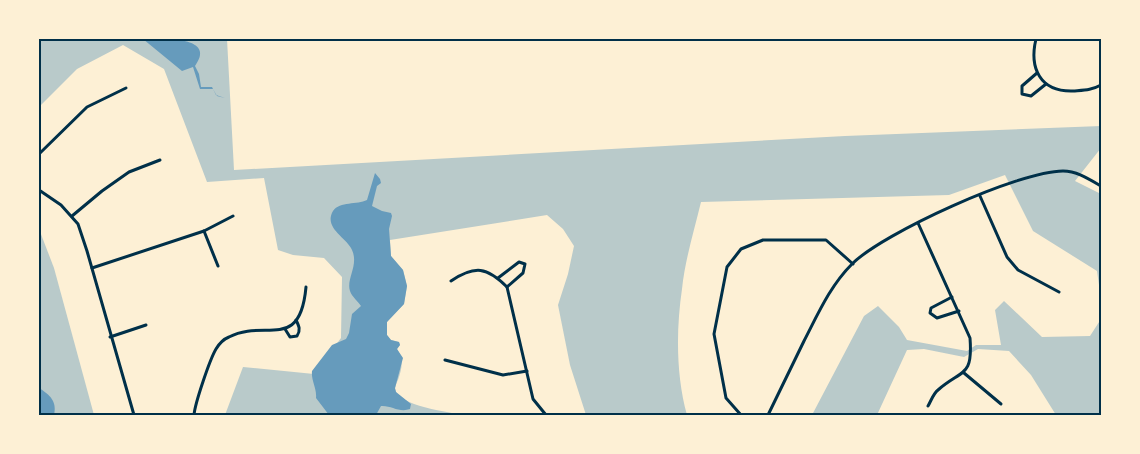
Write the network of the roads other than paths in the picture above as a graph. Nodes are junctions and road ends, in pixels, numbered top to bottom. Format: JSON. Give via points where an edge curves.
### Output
{"nodes":[{"id":1,"x":1036,"y":39,"type":"edge"},
{"id":2,"x":1037,"y":73,"type":"junction"},
{"id":3,"x":1046,"y":84,"type":"junction"},
{"id":4,"x":1101,"y":85,"type":"edge"},
{"id":5,"x":126,"y":88,"type":"dead end"},
{"id":6,"x":39,"y":154,"type":"edge"},
{"id":7,"x":160,"y":160,"type":"dead end"},
{"id":8,"x":1101,"y":186,"type":"edge"},
{"id":9,"x":39,"y":190,"type":"edge"},
{"id":10,"x":980,"y":195,"type":"junction"},
{"id":11,"x":72,"y":216,"type":"junction"},
{"id":12,"x":233,"y":216,"type":"dead end"},
{"id":13,"x":918,"y":223,"type":"junction"},
{"id":14,"x":204,"y":231,"type":"junction"},
{"id":15,"x":853,"y":264,"type":"junction"},
{"id":16,"x":218,"y":266,"type":"dead end"},
{"id":17,"x":92,"y":268,"type":"junction"},
{"id":18,"x":498,"y":278,"type":"junction"},
{"id":19,"x":451,"y":281,"type":"dead end"},
{"id":20,"x":306,"y":287,"type":"dead end"},
{"id":21,"x":507,"y":287,"type":"junction"},
{"id":22,"x":1059,"y":292,"type":"dead end"},
{"id":23,"x":952,"y":297,"type":"junction"},
{"id":24,"x":959,"y":311,"type":"junction"},
{"id":25,"x":296,"y":320,"type":"junction"},
{"id":26,"x":146,"y":325,"type":"dead end"},
{"id":27,"x":285,"y":329,"type":"junction"},
{"id":28,"x":110,"y":337,"type":"junction"},
{"id":29,"x":445,"y":360,"type":"dead end"},
{"id":30,"x":527,"y":371,"type":"junction"},
{"id":31,"x":964,"y":373,"type":"junction"},
{"id":32,"x":1001,"y":404,"type":"dead end"},
{"id":33,"x":928,"y":406,"type":"dead end"},
{"id":34,"x":134,"y":415,"type":"edge"},
{"id":35,"x":194,"y":415,"type":"edge"},
{"id":36,"x":546,"y":415,"type":"edge"},
{"id":37,"x":741,"y":415,"type":"edge"},
{"id":38,"x":768,"y":415,"type":"edge"}],
"edges":[{"from":1,"to":2,"type":"street"},
{"from":2,"to":3,"type":"street"},
{"from":2,"to":3,"type":"street","via":[[1022,86],[1022,94],[1031,96]]},
{"from":3,"to":4,"type":"street","via":[[1066,91],[1092,90]]},
{"from":5,"to":6,"type":"street","via":[[87,107]]},
{"from":7,"to":11,"type":"street","via":[[129,172]]},
{"from":8,"to":10,"type":"street","via":[[1065,171],[1011,183]]},
{"from":9,"to":11,"type":"street"},
{"from":10,"to":13,"type":"street"},
{"from":10,"to":22,"type":"street","via":[[1006,257],[1017,270]]},
{"from":11,"to":17,"type":"street"},
{"from":12,"to":14,"type":"street"},
{"from":13,"to":15,"type":"street"},
{"from":13,"to":23,"type":"street"},
{"from":14,"to":16,"type":"street"},
{"from":14,"to":17,"type":"street"},
{"from":15,"to":37,"type":"street","via":[[826,240],[763,240],[736,254],[727,267],[714,334],[726,398]]},
{"from":15,"to":38,"type":"street","via":[[826,296]]},
{"from":17,"to":28,"type":"street"},
{"from":18,"to":19,"type":"street","via":[[474,270]]},
{"from":18,"to":21,"type":"street"},
{"from":18,"to":21,"type":"street","via":[[519,262],[525,264],[525,270]]},
{"from":20,"to":25,"type":"street","via":[[304,306]]},
{"from":21,"to":30,"type":"street"},
{"from":23,"to":24,"type":"street"},
{"from":23,"to":24,"type":"street","via":[[931,308],[930,313],[937,318]]},
{"from":24,"to":31,"type":"street","via":[[970,338],[972,356]]},
{"from":25,"to":27,"type":"street"},
{"from":25,"to":27,"type":"street","via":[[297,336],[290,337]]},
{"from":26,"to":28,"type":"street"},
{"from":27,"to":35,"type":"street","via":[[239,332],[222,341],[215,350]]},
{"from":28,"to":34,"type":"street"},
{"from":29,"to":30,"type":"street","via":[[503,375]]},
{"from":30,"to":36,"type":"street","via":[[533,399]]},
{"from":31,"to":32,"type":"street"},
{"from":31,"to":33,"type":"street","via":[[936,391]]}]}
